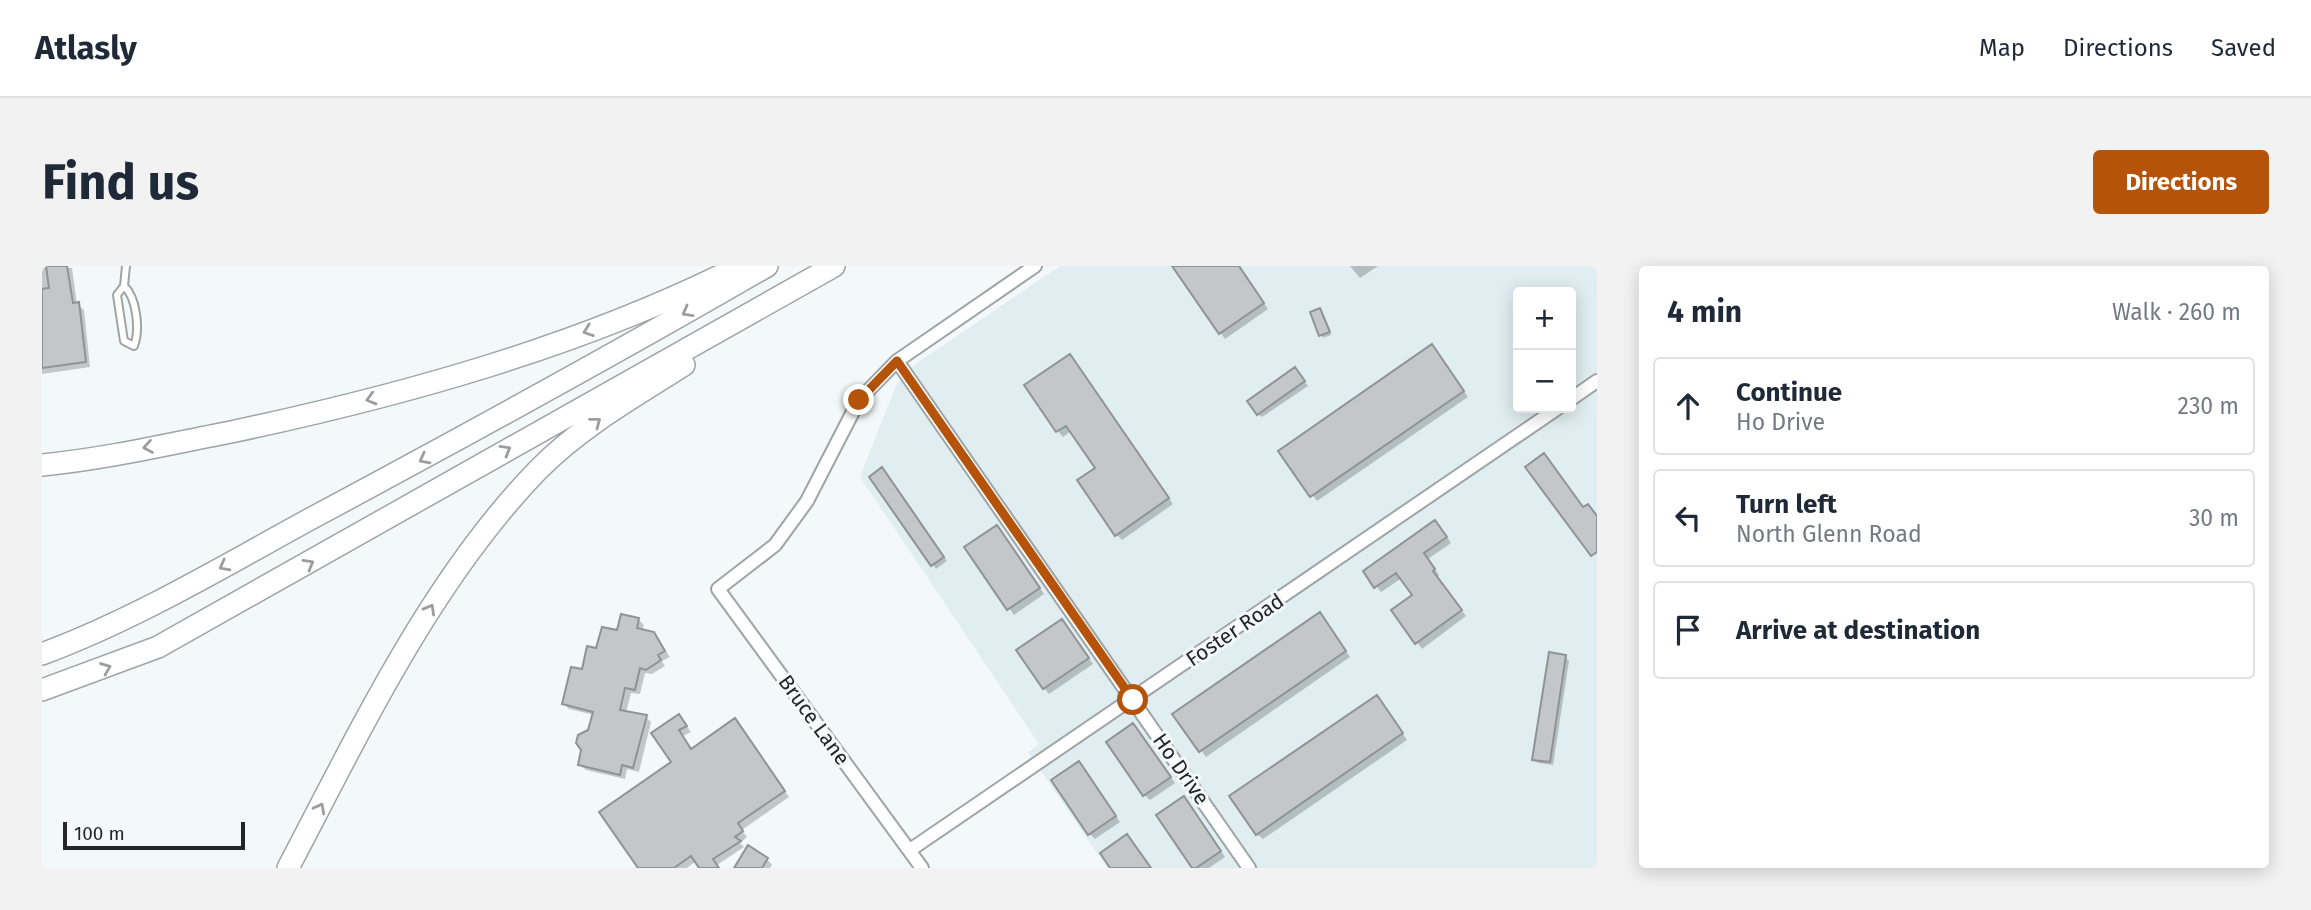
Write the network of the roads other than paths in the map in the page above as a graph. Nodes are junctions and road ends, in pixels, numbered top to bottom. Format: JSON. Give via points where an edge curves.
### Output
{"nodes":[{"id":1,"x":126,"y":266,"type":"edge"},
{"id":2,"x":740,"y":266,"type":"edge"},
{"id":3,"x":767,"y":266,"type":"edge"},
{"id":4,"x":834,"y":266,"type":"edge"},
{"id":5,"x":841,"y":266,"type":"edge"},
{"id":6,"x":1035,"y":266,"type":"edge"},
{"id":7,"x":124,"y":285,"type":"junction"},
{"id":8,"x":897,"y":361,"type":"junction"},
{"id":9,"x":1597,"y":381,"type":"edge"},
{"id":10,"x":1576,"y":396,"type":"edge"},
{"id":11,"x":1551,"y":413,"type":"edge"},
{"id":12,"x":42,"y":466,"type":"edge"},
{"id":13,"x":42,"y":654,"type":"edge"},
{"id":14,"x":42,"y":690,"type":"edge"},
{"id":15,"x":1133,"y":700,"type":"junction"},
{"id":16,"x":910,"y":850,"type":"junction"},
{"id":17,"x":288,"y":868,"type":"edge"},
{"id":18,"x":922,"y":868,"type":"edge"},
{"id":19,"x":1249,"y":868,"type":"edge"}],
"edges":[{"from":1,"to":7,"type":"lane"},
{"from":2,"to":12,"type":"highway","one_way":true,"via":[[669,302],[520,356],[330,411]]},
{"from":3,"to":13,"type":"highway","one_way":true,"via":[[441,450],[162,599]]},
{"from":14,"to":4,"type":"highway","one_way":true,"via":[[158,647]]},
{"from":17,"to":5,"type":"highway","one_way":true,"via":[[446,580],[540,468],[600,418]]},
{"from":6,"to":8,"type":"street"},
{"from":7,"to":7,"type":"lane","via":[[117,295],[124,341],[134,346],[139,334],[131,292]]},
{"from":8,"to":15,"type":"street","name":"Ho Drive"},
{"from":8,"to":16,"type":"street","name":"Bruce Lane","via":[[859,400],[807,501],[775,545],[718,589]]},
{"from":9,"to":10,"type":"street"},
{"from":11,"to":15,"type":"street","name":"Foster Road"},
{"from":15,"to":16,"type":"street","name":"Foster Road"},
{"from":15,"to":19,"type":"street","name":"Ho Drive"},
{"from":16,"to":18,"type":"street","name":"Bruce Lane"}]}
